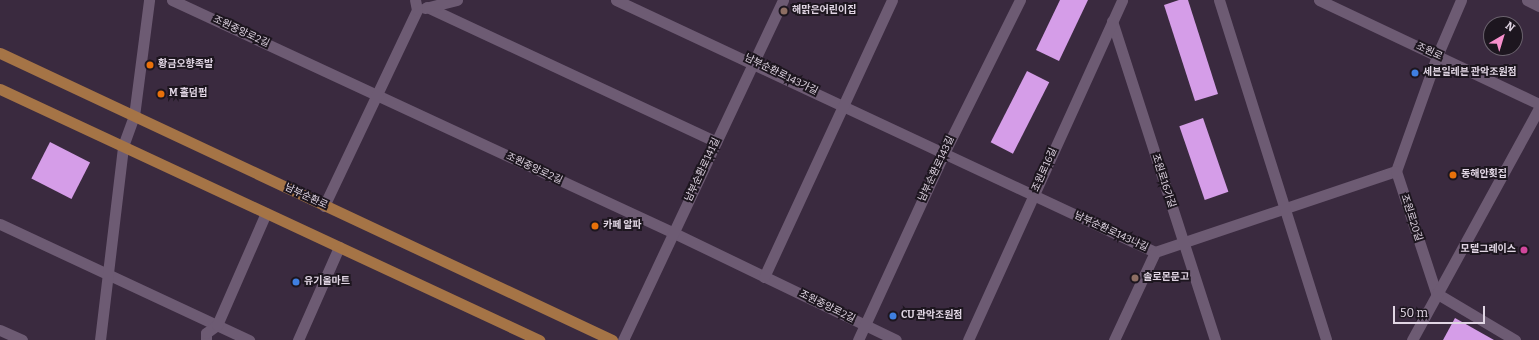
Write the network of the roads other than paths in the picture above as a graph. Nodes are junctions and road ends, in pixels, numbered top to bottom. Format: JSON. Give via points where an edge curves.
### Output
{"nodes":[{"id":1,"x":149,"y":0,"type":"edge"},
{"id":2,"x":172,"y":0,"type":"edge"},
{"id":3,"x":457,"y":0,"type":"edge"},
{"id":4,"x":616,"y":0,"type":"edge"},
{"id":5,"x":783,"y":0,"type":"edge"},
{"id":6,"x":892,"y":0,"type":"edge"},
{"id":7,"x":1020,"y":0,"type":"edge"},
{"id":8,"x":1122,"y":0,"type":"edge"},
{"id":9,"x":1219,"y":0,"type":"edge"},
{"id":10,"x":1461,"y":0,"type":"edge"},
{"id":11,"x":1527,"y":0,"type":"edge"},
{"id":12,"x":1323,"y":1,"type":"edge"},
{"id":13,"x":420,"y":6,"type":"edge"},
{"id":14,"x":1539,"y":6,"type":"edge"},
{"id":15,"x":1112,"y":21,"type":"junction"},
{"id":16,"x":0,"y":53,"type":"edge"},
{"id":17,"x":1437,"y":56,"type":"junction"},
{"id":18,"x":754,"y":62,"type":"junction"},
{"id":19,"x":0,"y":89,"type":"edge"},
{"id":20,"x":376,"y":96,"type":"junction"},
{"id":21,"x":1539,"y":104,"type":"edge"},
{"id":22,"x":844,"y":106,"type":"junction"},
{"id":23,"x":1539,"y":108,"type":"edge"},
{"id":24,"x":134,"y":116,"type":"junction"},
{"id":25,"x":716,"y":142,"type":"junction"},
{"id":26,"x":123,"y":146,"type":"junction"},
{"id":27,"x":944,"y":153,"type":"junction"},
{"id":28,"x":1396,"y":171,"type":"junction"},
{"id":29,"x":1033,"y":196,"type":"junction"},
{"id":30,"x":324,"y":206,"type":"junction"},
{"id":31,"x":1285,"y":208,"type":"junction"},
{"id":32,"x":266,"y":213,"type":"junction"},
{"id":33,"x":0,"y":224,"type":"edge"},
{"id":34,"x":674,"y":233,"type":"junction"},
{"id":35,"x":1183,"y":241,"type":"junction"},
{"id":36,"x":339,"y":247,"type":"junction"},
{"id":37,"x":1155,"y":252,"type":"junction"},
{"id":38,"x":108,"y":274,"type":"junction"},
{"id":39,"x":764,"y":277,"type":"junction"},
{"id":40,"x":1436,"y":293,"type":"junction"},
{"id":41,"x":217,"y":325,"type":"junction"},
{"id":42,"x":865,"y":325,"type":"junction"},
{"id":43,"x":0,"y":330,"type":"edge"},
{"id":44,"x":22,"y":340,"type":"edge"},
{"id":45,"x":100,"y":340,"type":"edge"},
{"id":46,"x":206,"y":340,"type":"edge"},
{"id":47,"x":249,"y":340,"type":"edge"},
{"id":48,"x":298,"y":340,"type":"edge"},
{"id":49,"x":539,"y":340,"type":"edge"},
{"id":50,"x":612,"y":340,"type":"edge"},
{"id":51,"x":623,"y":340,"type":"edge"},
{"id":52,"x":858,"y":340,"type":"edge"},
{"id":53,"x":896,"y":340,"type":"edge"},
{"id":54,"x":968,"y":340,"type":"edge"},
{"id":55,"x":1114,"y":340,"type":"edge"},
{"id":56,"x":1215,"y":340,"type":"edge"},
{"id":57,"x":1326,"y":340,"type":"edge"},
{"id":58,"x":1412,"y":340,"type":"edge"},
{"id":59,"x":1515,"y":340,"type":"edge"}],
"edges":[{"from":1,"to":24,"type":"street"},
{"from":2,"to":20,"type":"street","name":"조원중앙로2길"},
{"from":3,"to":13,"type":"street"},
{"from":4,"to":18,"type":"street","name":"남부순환로143가길"},
{"from":5,"to":18,"type":"street","name":"남부순환로141길"},
{"from":6,"to":22,"type":"street"},
{"from":7,"to":27,"type":"street","name":"남부순환로143길"},
{"from":8,"to":15,"type":"street","name":"조원로16길"},
{"from":9,"to":31,"type":"street"},
{"from":10,"to":17,"type":"street"},
{"from":11,"to":14,"type":"street"},
{"from":12,"to":17,"type":"street","name":"조원로"},
{"from":13,"to":20,"type":"street"},
{"from":13,"to":25,"type":"street"},
{"from":15,"to":29,"type":"street","name":"조원로16길"},
{"from":15,"to":35,"type":"street","name":"조원로16가길"},
{"from":16,"to":24,"type":"main road","name":"남부순환로"},
{"from":17,"to":21,"type":"street","name":"조원로"},
{"from":17,"to":28,"type":"street"},
{"from":18,"to":22,"type":"street","name":"남부순환로143가길"},
{"from":18,"to":25,"type":"street","name":"남부순환로141길"},
{"from":19,"to":26,"type":"main road"},
{"from":20,"to":30,"type":"street"},
{"from":20,"to":34,"type":"street","name":"조원중앙로2길"},
{"from":22,"to":27,"type":"street","name":"남부순환로143가길"},
{"from":22,"to":39,"type":"street"},
{"from":23,"to":40,"type":"street"},
{"from":24,"to":26,"type":"street"},
{"from":24,"to":30,"type":"main road","name":"남부순환로"},
{"from":25,"to":34,"type":"street","name":"남부순환로141길"},
{"from":26,"to":32,"type":"main road"},
{"from":26,"to":38,"type":"street"},
{"from":27,"to":29,"type":"street","name":"남부순환로143나길"},
{"from":27,"to":42,"type":"street","name":"남부순환로143길"},
{"from":28,"to":31,"type":"street","name":"남부순환로143나길"},
{"from":28,"to":40,"type":"street","name":"조원로20길"},
{"from":29,"to":37,"type":"street","name":"남부순환로143나길"},
{"from":29,"to":54,"type":"street","name":"조원로16길"},
{"from":30,"to":50,"type":"main road","name":"남부순환로"},
{"from":31,"to":35,"type":"street","name":"남부순환로143나길"},
{"from":31,"to":57,"type":"street"},
{"from":32,"to":36,"type":"main road"},
{"from":32,"to":41,"type":"street"},
{"from":33,"to":38,"type":"street"},
{"from":34,"to":39,"type":"street","name":"조원중앙로2길"},
{"from":34,"to":51,"type":"street","name":"남부순환로141길"},
{"from":35,"to":37,"type":"street","name":"남부순환로143나길"},
{"from":35,"to":56,"type":"street","name":"조원로16가길"},
{"from":36,"to":48,"type":"street"},
{"from":36,"to":49,"type":"main road"},
{"from":37,"to":55,"type":"street"},
{"from":38,"to":41,"type":"street"},
{"from":38,"to":45,"type":"street"},
{"from":39,"to":42,"type":"street","name":"조원중앙로2길"},
{"from":40,"to":58,"type":"street"},
{"from":40,"to":59,"type":"street"},
{"from":41,"to":46,"type":"street","via":[[206,333]]},
{"from":41,"to":47,"type":"street"},
{"from":42,"to":52,"type":"street","name":"남부순환로143길"},
{"from":42,"to":53,"type":"street","name":"조원중앙로2길"},
{"from":43,"to":44,"type":"street"}]}
